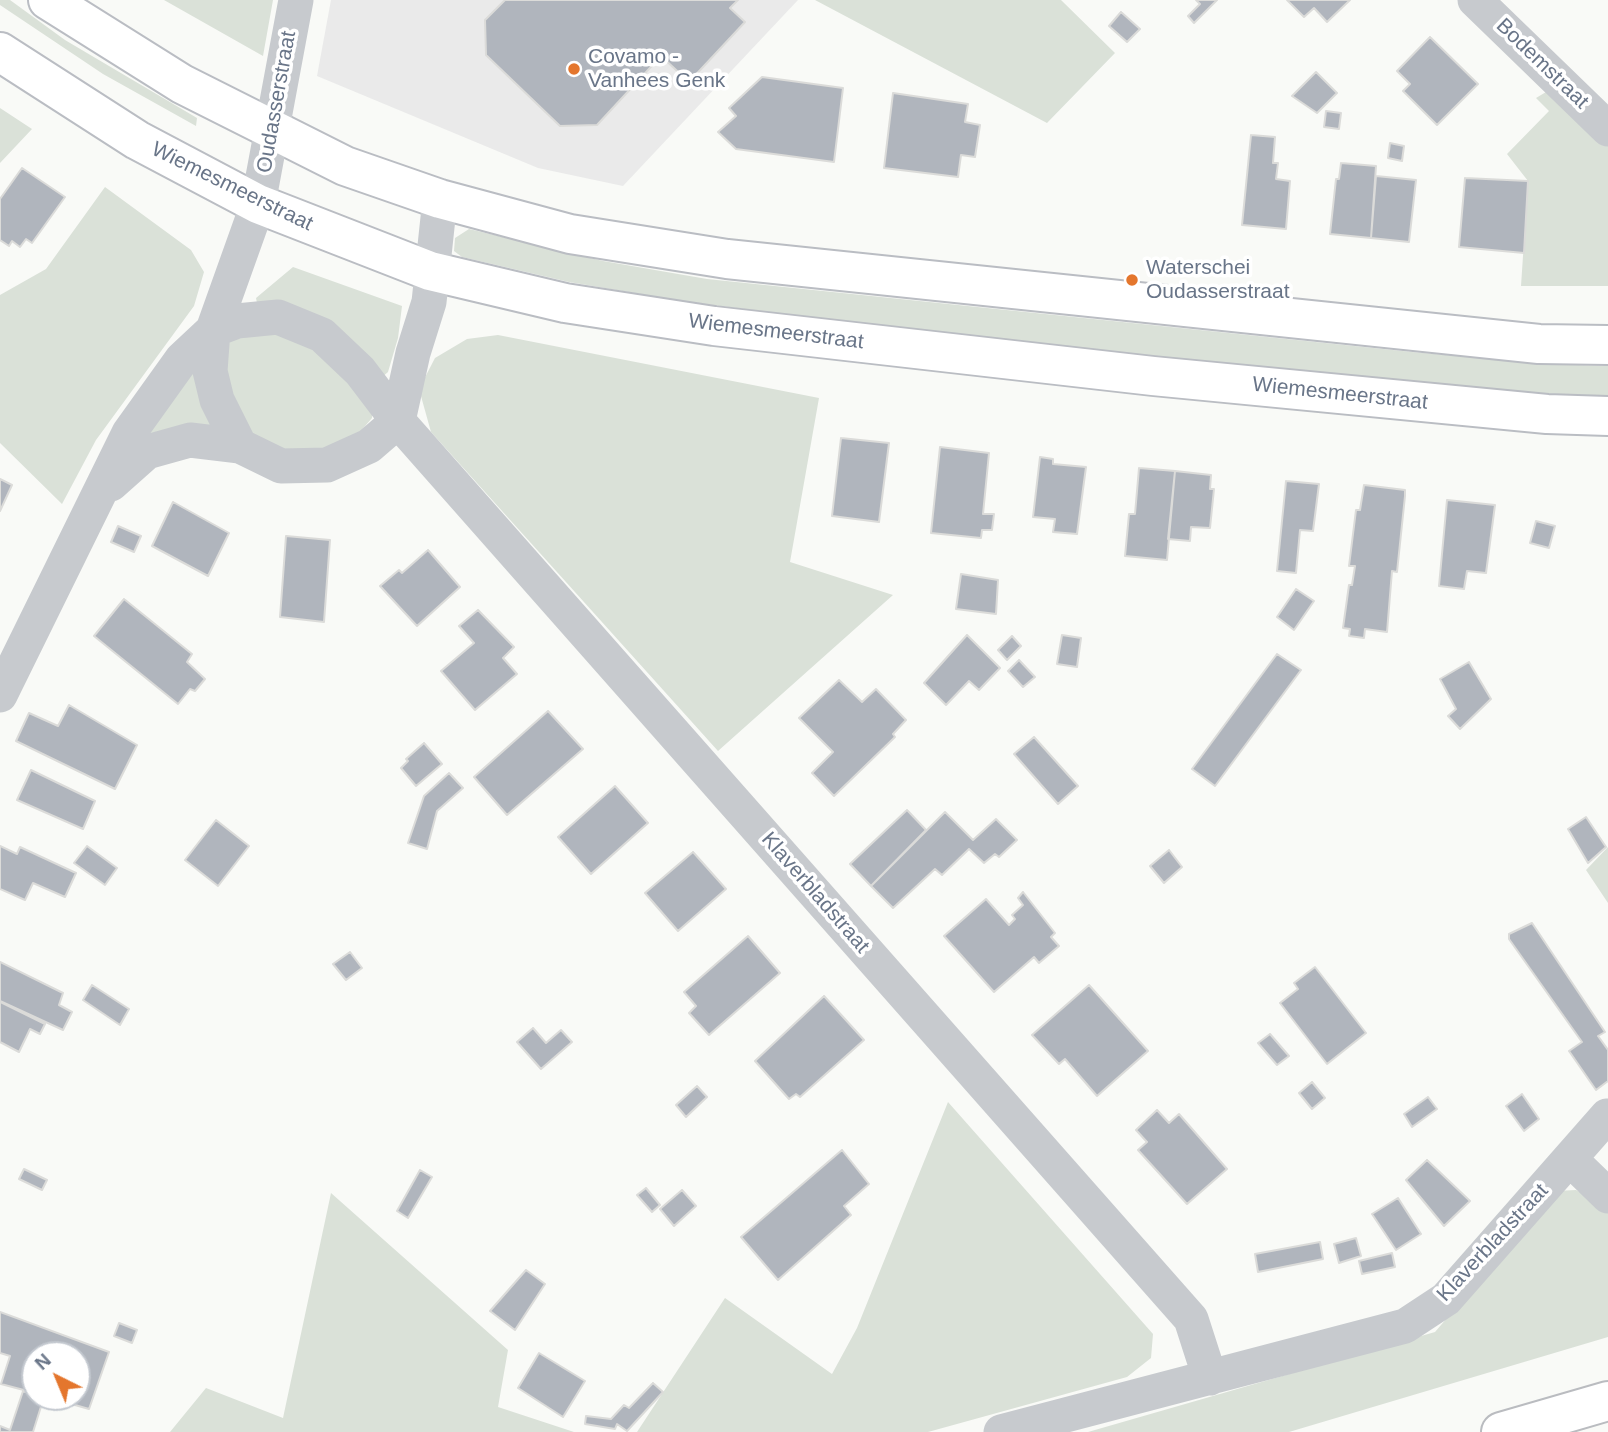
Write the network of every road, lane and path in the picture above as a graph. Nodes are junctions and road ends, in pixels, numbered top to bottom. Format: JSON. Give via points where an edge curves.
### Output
{"nodes":[{"id":1,"x":48,"y":0,"type":"edge"},
{"id":2,"x":296,"y":0,"type":"edge"},
{"id":3,"x":1475,"y":0,"type":"edge"},
{"id":4,"x":0,"y":52,"type":"edge"},
{"id":5,"x":1608,"y":129,"type":"edge"},
{"id":6,"x":273,"y":132,"type":"junction"},
{"id":7,"x":440,"y":199,"type":"junction"},
{"id":8,"x":258,"y":205,"type":"junction"},
{"id":9,"x":430,"y":271,"type":"junction"},
{"id":10,"x":212,"y":330,"type":"junction"},
{"id":11,"x":1608,"y":345,"type":"edge"},
{"id":12,"x":1608,"y":416,"type":"edge"},
{"id":13,"x":398,"y":421,"type":"junction"},
{"id":14,"x":240,"y":446,"type":"junction"},
{"id":15,"x":98,"y":495,"type":"junction"},
{"id":16,"x":0,"y":695,"type":"edge"},
{"id":17,"x":1607,"y":1116,"type":"edge"},
{"id":18,"x":1570,"y":1159,"type":"junction"},
{"id":19,"x":1608,"y":1196,"type":"edge"},
{"id":20,"x":1210,"y":1378,"type":"junction"},
{"id":21,"x":1608,"y":1401,"type":"edge"},
{"id":22,"x":1001,"y":1432,"type":"edge"},
{"id":23,"x":1501,"y":1432,"type":"edge"}],
"edges":[{"from":1,"to":6,"type":"main road","via":[[182,84]]},
{"from":2,"to":6,"type":"street","name":"Oudasserstraat"},
{"from":3,"to":5,"type":"street","name":"Bodemstraat"},
{"from":4,"to":8,"type":"main road","name":"Wiemesmeerstraat","via":[[137,140]]},
{"from":6,"to":7,"type":"main road","via":[[345,166]]},
{"from":6,"to":8,"type":"street","name":"Oudasserstraat"},
{"from":7,"to":9,"type":"street"},
{"from":7,"to":11,"type":"main road","via":[[570,234],[727,259],[1539,344]]},
{"from":8,"to":9,"type":"main road","name":"Wiemesmeerstraat"},
{"from":8,"to":10,"type":"street","name":"Oudasserstraat"},
{"from":9,"to":12,"type":"main road","name":"Wiemesmeerstraat","via":[[565,303],[714,326],[1153,376]]},
{"from":9,"to":13,"type":"street","via":[[429,302]]},
{"from":10,"to":13,"type":"street","name":"Klaverbladstraat","via":[[237,321],[278,317],[322,335],[360,371]]},
{"from":10,"to":14,"type":"street","via":[[210,371],[217,400]]},
{"from":10,"to":15,"type":"street","name":"Oudasserstraat","via":[[182,359],[129,433]]},
{"from":13,"to":14,"type":"street","via":[[369,446],[327,465],[281,466]]},
{"from":13,"to":20,"type":"street","name":"Klaverbladstraat","via":[[1191,1319]]},
{"from":14,"to":15,"type":"street","name":"Oudasserstraat","via":[[190,440],[147,452]]},
{"from":15,"to":16,"type":"street","name":"Oudasserstraat"},
{"from":17,"to":18,"type":"street","name":"Klaverbladstraat"},
{"from":18,"to":19,"type":"street"},
{"from":18,"to":20,"type":"street","name":"Klaverbladstraat","via":[[1446,1299],[1405,1326]]},
{"from":20,"to":22,"type":"street","name":"Klaverbladstraat"},
{"from":21,"to":23,"type":"main road"}]}
